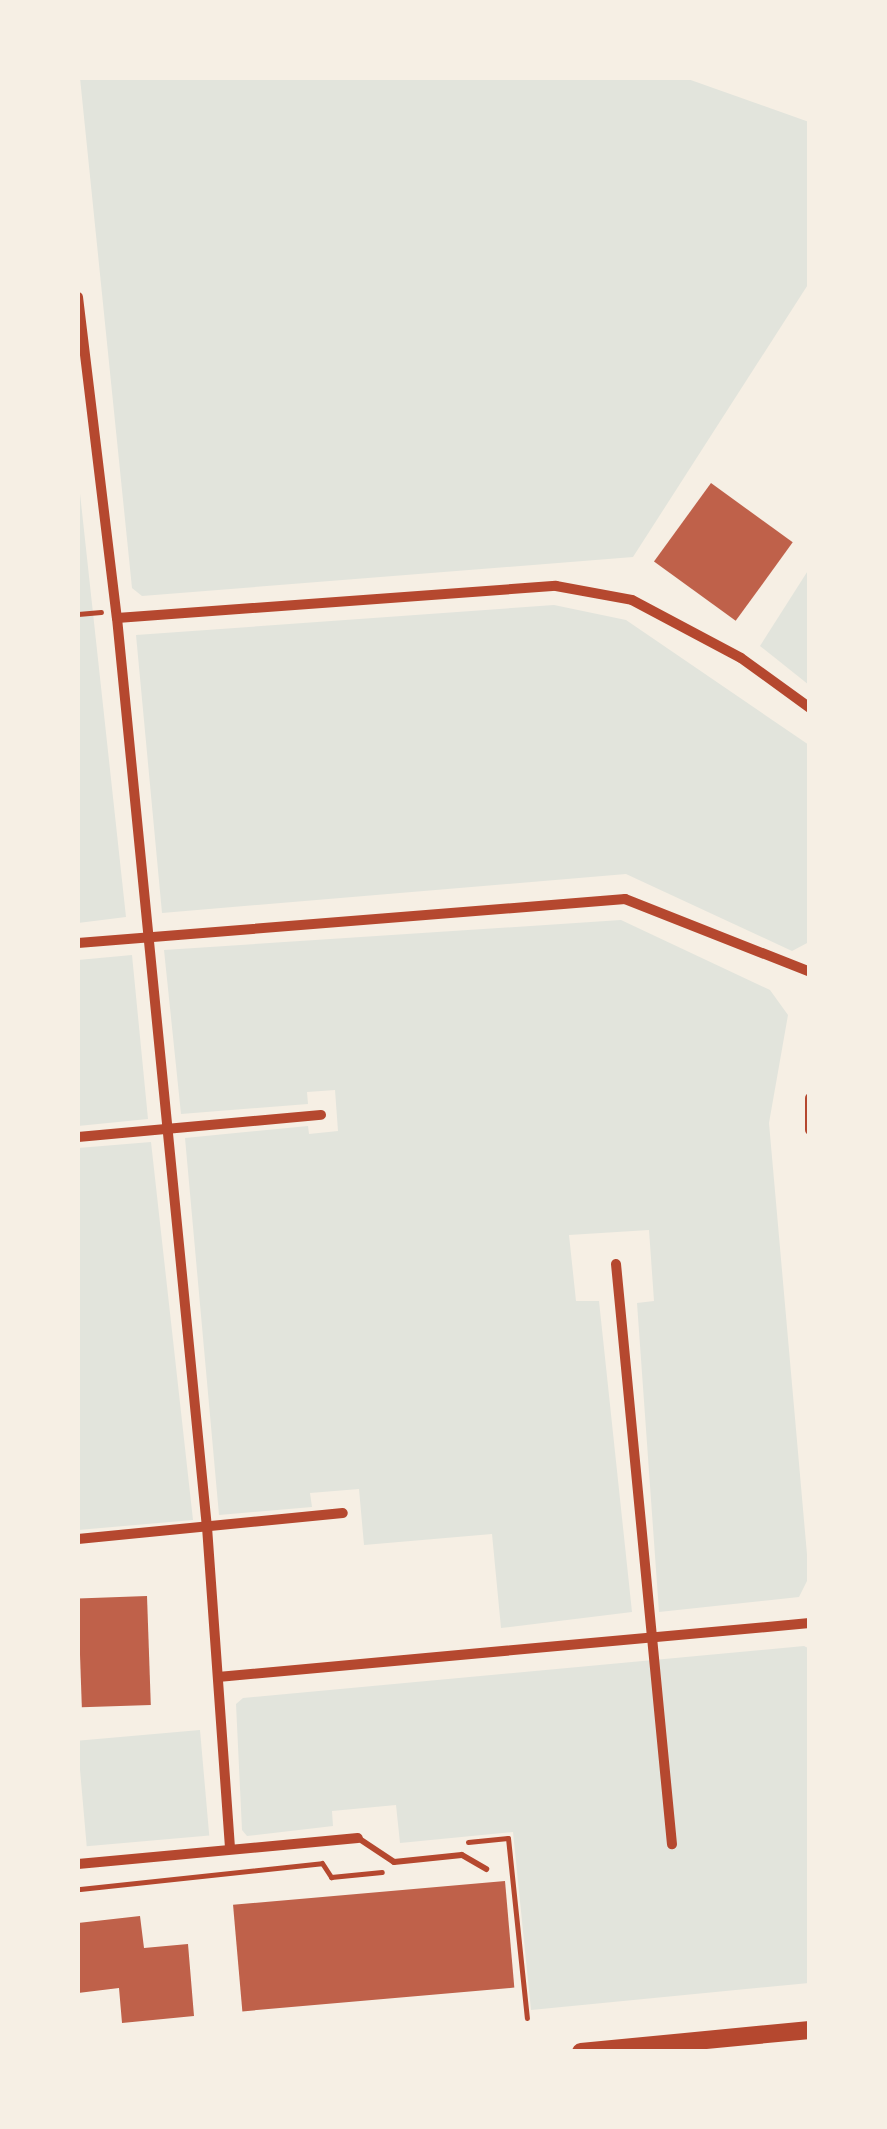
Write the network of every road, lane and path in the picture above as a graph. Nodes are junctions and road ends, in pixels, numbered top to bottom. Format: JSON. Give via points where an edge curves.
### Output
{"nodes":[{"id":1,"x":78,"y":297,"type":"edge"},
{"id":2,"x":104,"y":612,"type":"dead end"},
{"id":3,"x":78,"y":614,"type":"edge"},
{"id":4,"x":117,"y":618,"type":"junction"},
{"id":5,"x":810,"y":708,"type":"edge"},
{"id":6,"x":146,"y":936,"type":"junction"},
{"id":7,"x":78,"y":943,"type":"edge"},
{"id":8,"x":810,"y":972,"type":"edge"},
{"id":9,"x":810,"y":1098,"type":"edge"},
{"id":10,"x":321,"y":1115,"type":"dead end"},
{"id":11,"x":168,"y":1128,"type":"junction"},
{"id":12,"x":810,"y":1130,"type":"edge"},
{"id":13,"x":78,"y":1136,"type":"edge"},
{"id":14,"x":616,"y":1264,"type":"dead end"},
{"id":15,"x":342,"y":1513,"type":"dead end"},
{"id":16,"x":207,"y":1527,"type":"junction"},
{"id":17,"x":78,"y":1539,"type":"edge"},
{"id":18,"x":810,"y":1623,"type":"edge"},
{"id":19,"x":650,"y":1635,"type":"junction"},
{"id":20,"x":218,"y":1677,"type":"junction"},
{"id":21,"x":358,"y":1838,"type":"joint"},
{"id":22,"x":453,"y":1843,"type":"dead end"},
{"id":23,"x":672,"y":1844,"type":"dead end"},
{"id":24,"x":230,"y":1847,"type":"junction"},
{"id":25,"x":400,"y":1861,"type":"junction"},
{"id":26,"x":78,"y":1864,"type":"edge"},
{"id":27,"x":486,"y":1869,"type":"dead end"},
{"id":28,"x":80,"y":1889,"type":"dead end"},
{"id":29,"x":527,"y":2018,"type":"dead end"},
{"id":30,"x":810,"y":2030,"type":"edge"},
{"id":31,"x":581,"y":2052,"type":"edge"}],
"edges":[{"from":1,"to":4,"type":"street"},
{"from":2,"to":3,"type":"path"},
{"from":4,"to":5,"type":"street","via":[[556,586],[632,600],[741,658]]},
{"from":4,"to":6,"type":"street"},
{"from":6,"to":7,"type":"street"},
{"from":6,"to":8,"type":"street","via":[[625,899]]},
{"from":6,"to":11,"type":"street"},
{"from":9,"to":12,"type":"street"},
{"from":10,"to":11,"type":"street"},
{"from":11,"to":13,"type":"street"},
{"from":11,"to":16,"type":"street"},
{"from":14,"to":19,"type":"street"},
{"from":15,"to":16,"type":"street"},
{"from":16,"to":17,"type":"street"},
{"from":16,"to":20,"type":"street"},
{"from":18,"to":19,"type":"street"},
{"from":19,"to":20,"type":"street"},
{"from":19,"to":23,"type":"street"},
{"from":20,"to":24,"type":"street"},
{"from":21,"to":24,"type":"street"},
{"from":21,"to":25,"type":"lane"},
{"from":22,"to":29,"type":"path","via":[[508,1838]]},
{"from":24,"to":26,"type":"street"},
{"from":25,"to":27,"type":"lane","via":[[462,1855]]},
{"from":25,"to":28,"type":"path","via":[[401,1870],[332,1877],[322,1863]]},
{"from":30,"to":31,"type":"street"}]}
